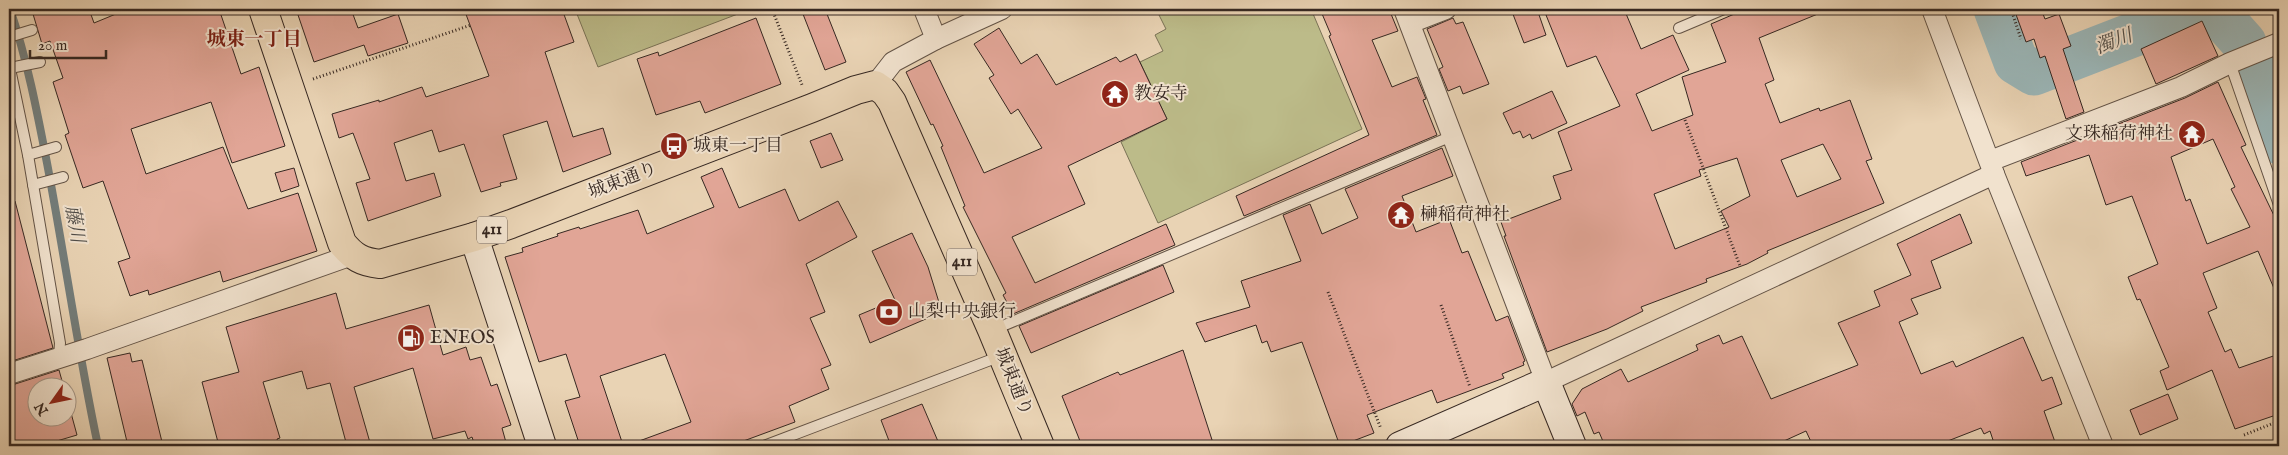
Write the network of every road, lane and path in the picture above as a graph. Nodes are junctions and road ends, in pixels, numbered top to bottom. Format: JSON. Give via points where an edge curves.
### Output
{"nodes":[{"id":1,"x":263,"y":9,"type":"edge"},
{"id":2,"x":772,"y":9,"type":"edge"},
{"id":3,"x":924,"y":9,"type":"edge"},
{"id":4,"x":1002,"y":9,"type":"edge"},
{"id":5,"x":1446,"y":9,"type":"edge"},
{"id":6,"x":1724,"y":9,"type":"edge"},
{"id":7,"x":1932,"y":9,"type":"edge"},
{"id":8,"x":2011,"y":9,"type":"edge"},
{"id":9,"x":1407,"y":16,"type":"edge"},
{"id":10,"x":471,"y":25,"type":"dead end"},
{"id":11,"x":1679,"y":28,"type":"dead end"},
{"id":12,"x":32,"y":30,"type":"dead end"},
{"id":13,"x":9,"y":37,"type":"edge"},
{"id":14,"x":936,"y":38,"type":"junction"},
{"id":15,"x":2021,"y":39,"type":"dead end"},
{"id":16,"x":2272,"y":46,"type":"edge"},
{"id":17,"x":40,"y":62,"type":"dead end"},
{"id":18,"x":2230,"y":63,"type":"junction"},
{"id":19,"x":12,"y":66,"type":"edge"},
{"id":20,"x":876,"y":85,"type":"junction"},
{"id":21,"x":290,"y":87,"type":"junction"},
{"id":22,"x":812,"y":108,"type":"junction"},
{"id":23,"x":1685,"y":120,"type":"dead end"},
{"id":24,"x":1452,"y":136,"type":"junction"},
{"id":25,"x":56,"y":148,"type":"dead end"},
{"id":26,"x":29,"y":155,"type":"junction"},
{"id":27,"x":1992,"y":168,"type":"junction"},
{"id":28,"x":63,"y":177,"type":"dead end"},
{"id":29,"x":35,"y":184,"type":"junction"},
{"id":30,"x":2279,"y":205,"type":"edge"},
{"id":31,"x":474,"y":237,"type":"junction"},
{"id":32,"x":352,"y":255,"type":"junction"},
{"id":33,"x":1748,"y":288,"type":"junction"},
{"id":34,"x":1328,"y":292,"type":"dead end"},
{"id":35,"x":1441,"y":304,"type":"dead end"},
{"id":36,"x":992,"y":330,"type":"junction"},
{"id":37,"x":1002,"y":355,"type":"junction"},
{"id":38,"x":62,"y":356,"type":"junction"},
{"id":39,"x":9,"y":374,"type":"edge"},
{"id":40,"x":1546,"y":382,"type":"junction"},
{"id":41,"x":1478,"y":412,"type":"junction"},
{"id":42,"x":2279,"y":421,"type":"edge"},
{"id":43,"x":2244,"y":435,"type":"dead end"},
{"id":44,"x":1392,"y":442,"type":"edge"},
{"id":45,"x":542,"y":446,"type":"edge"},
{"id":46,"x":764,"y":446,"type":"edge"},
{"id":47,"x":1040,"y":446,"type":"edge"},
{"id":48,"x":1572,"y":446,"type":"edge"},
{"id":49,"x":2103,"y":446,"type":"edge"}],
"edges":[{"from":1,"to":21,"type":"highway"},
{"from":2,"to":22,"type":"path"},
{"from":3,"to":14,"type":"street"},
{"from":4,"to":14,"type":"street"},
{"from":5,"to":9,"type":"street"},
{"from":6,"to":11,"type":"lane"},
{"from":7,"to":27,"type":"street"},
{"from":8,"to":15,"type":"path"},
{"from":9,"to":24,"type":"street"},
{"from":10,"to":21,"type":"path"},
{"from":12,"to":13,"type":"lane"},
{"from":14,"to":20,"type":"street","via":[[893,62]]},
{"from":16,"to":18,"type":"street"},
{"from":17,"to":19,"type":"lane"},
{"from":18,"to":27,"type":"street"},
{"from":18,"to":30,"type":"lane"},
{"from":19,"to":26,"type":"lane"},
{"from":20,"to":22,"type":"highway","name":"城東通り","number":"411"},
{"from":20,"to":36,"type":"highway","name":"城東通り","number":"411","via":[[892,102]]},
{"from":21,"to":32,"type":"highway","via":[[342,243]]},
{"from":22,"to":31,"type":"highway","name":"城東通り","number":"411"},
{"from":23,"to":33,"type":"path"},
{"from":24,"to":36,"type":"lane"},
{"from":24,"to":40,"type":"street"},
{"from":25,"to":26,"type":"lane"},
{"from":26,"to":29,"type":"lane"},
{"from":27,"to":33,"type":"street"},
{"from":27,"to":49,"type":"street"},
{"from":28,"to":29,"type":"lane"},
{"from":29,"to":38,"type":"lane"},
{"from":31,"to":32,"type":"highway","name":"城東通り","number":"411","via":[[380,264],[364,262]]},
{"from":31,"to":45,"type":"street"},
{"from":32,"to":38,"type":"street","via":[[87,350]]},
{"from":33,"to":40,"type":"street"},
{"from":34,"to":44,"type":"path"},
{"from":35,"to":41,"type":"path"},
{"from":36,"to":37,"type":"highway","name":"城東通り","number":"411"},
{"from":37,"to":46,"type":"lane"},
{"from":37,"to":47,"type":"highway","name":"城東通り","number":"411"},
{"from":38,"to":39,"type":"street"},
{"from":40,"to":41,"type":"street"},
{"from":40,"to":48,"type":"street"},
{"from":41,"to":44,"type":"street"},
{"from":42,"to":43,"type":"path"}]}
